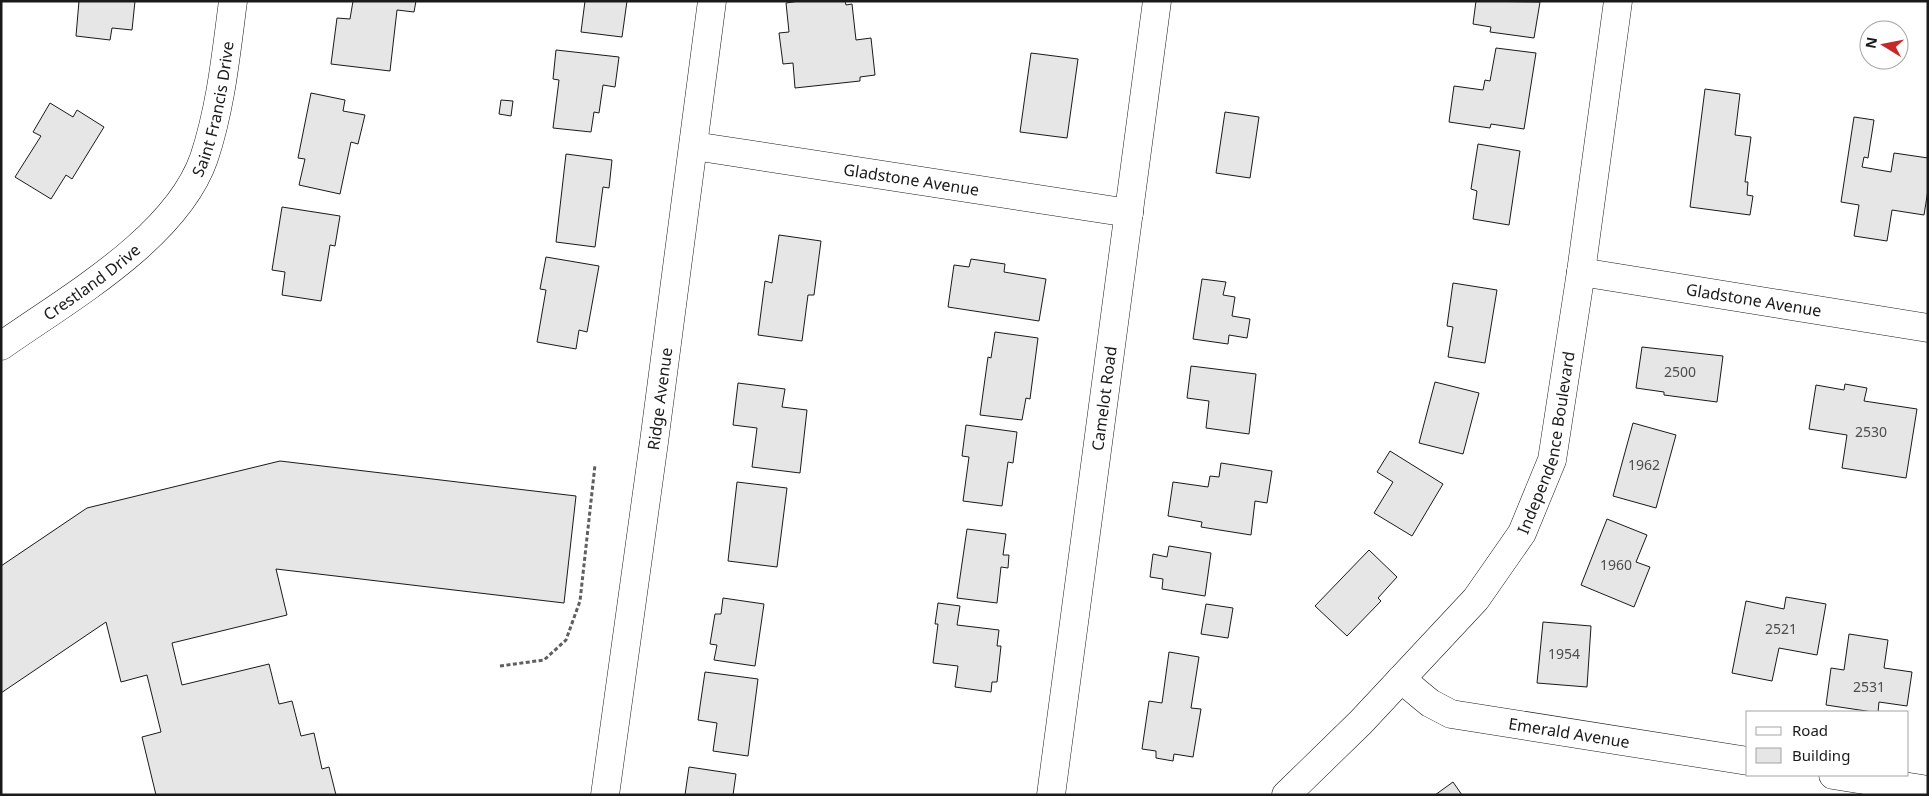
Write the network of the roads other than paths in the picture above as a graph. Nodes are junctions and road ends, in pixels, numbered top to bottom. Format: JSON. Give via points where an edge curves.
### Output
{"nodes":[{"id":1,"x":233,"y":1,"type":"edge"},
{"id":2,"x":712,"y":1,"type":"edge"},
{"id":3,"x":1157,"y":1,"type":"edge"},
{"id":4,"x":1618,"y":1,"type":"edge"},
{"id":5,"x":694,"y":146,"type":"junction"},
{"id":6,"x":176,"y":210,"type":"joint"},
{"id":7,"x":1129,"y":213,"type":"junction"},
{"id":8,"x":1581,"y":272,"type":"junction"},
{"id":9,"x":1928,"y":328,"type":"edge"},
{"id":10,"x":1,"y":346,"type":"edge"},
{"id":11,"x":1401,"y":679,"type":"junction"},
{"id":12,"x":1746,"y":761,"type":"edge"},
{"id":13,"x":1839,"y":776,"type":"edge"},
{"id":14,"x":1928,"y":790,"type":"edge"},
{"id":15,"x":605,"y":795,"type":"edge"},
{"id":16,"x":1051,"y":795,"type":"edge"},
{"id":17,"x":1286,"y":795,"type":"edge"}],
"edges":[{"from":1,"to":6,"type":"street","name":"Saint Francis Drive","via":[[220,98],[206,150]]},
{"from":2,"to":5,"type":"street","name":"Ridge Avenue"},
{"from":3,"to":7,"type":"street","name":"Camelot Road"},
{"from":4,"to":8,"type":"street","name":"Independence Boulevard"},
{"from":5,"to":7,"type":"street","name":"Gladstone Avenue"},
{"from":5,"to":15,"type":"street","name":"Ridge Avenue"},
{"from":6,"to":10,"type":"street","name":"Crestland Drive","via":[[132,253]]},
{"from":7,"to":16,"type":"street","name":"Camelot Road"},
{"from":8,"to":9,"type":"street","name":"Gladstone Avenue"},
{"from":8,"to":11,"type":"street","name":"Independence Boulevard","via":[[1552,460],[1522,533],[1476,598]]},
{"from":11,"to":12,"type":"street","name":"Emerald Avenue","via":[[1430,703],[1451,714]]},
{"from":11,"to":17,"type":"street","name":"Independence Boulevard"},
{"from":13,"to":14,"type":"street"}]}
